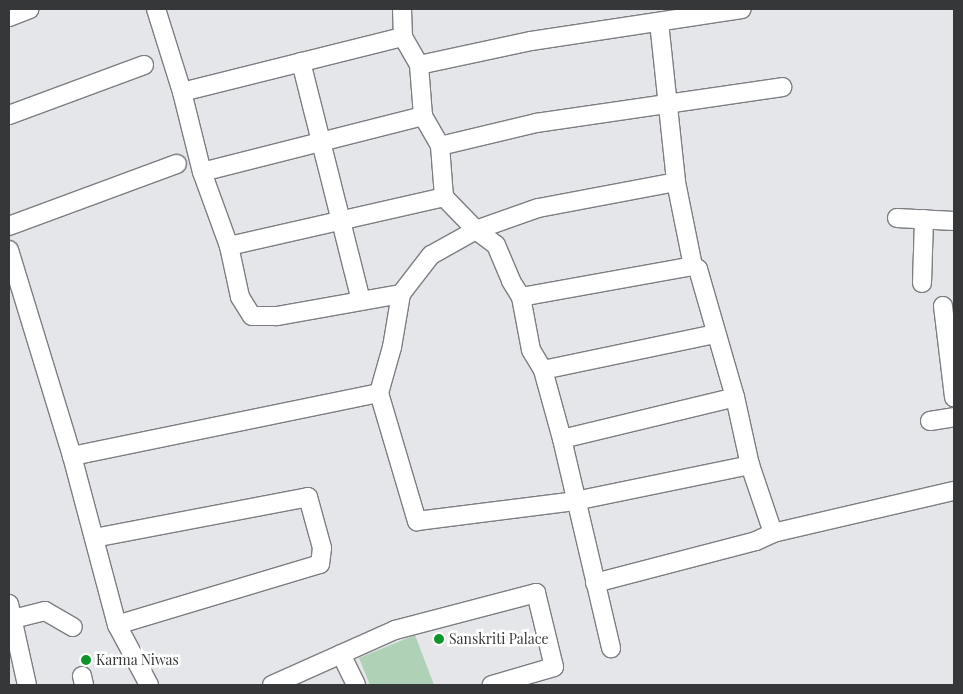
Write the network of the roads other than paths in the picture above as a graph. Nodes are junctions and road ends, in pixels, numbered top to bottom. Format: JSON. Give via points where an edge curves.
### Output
{"nodes":[{"id":1,"x":30,"y":9,"type":"edge"},
{"id":2,"x":156,"y":9,"type":"edge"},
{"id":3,"x":402,"y":9,"type":"edge"},
{"id":4,"x":742,"y":9,"type":"edge"},
{"id":5,"x":9,"y":17,"type":"edge"},
{"id":6,"x":658,"y":22,"type":"junction"},
{"id":7,"x":403,"y":37,"type":"junction"},
{"id":8,"x":301,"y":62,"type":"junction"},
{"id":9,"x":144,"y":65,"type":"dead end"},
{"id":10,"x":419,"y":65,"type":"junction"},
{"id":11,"x":782,"y":87,"type":"dead end"},
{"id":12,"x":182,"y":92,"type":"junction"},
{"id":13,"x":669,"y":104,"type":"junction"},
{"id":14,"x":9,"y":115,"type":"edge"},
{"id":15,"x":423,"y":116,"type":"junction"},
{"id":16,"x":320,"y":142,"type":"junction"},
{"id":17,"x":440,"y":146,"type":"junction"},
{"id":18,"x":177,"y":164,"type":"dead end"},
{"id":19,"x":202,"y":172,"type":"junction"},
{"id":20,"x":676,"y":182,"type":"junction"},
{"id":21,"x":444,"y":197,"type":"junction"},
{"id":22,"x":897,"y":218,"type":"dead end"},
{"id":23,"x":924,"y":219,"type":"junction"},
{"id":24,"x":340,"y":221,"type":"junction"},
{"id":25,"x":954,"y":221,"type":"edge"},
{"id":26,"x":9,"y":226,"type":"edge"},
{"id":27,"x":476,"y":230,"type":"junction"},
{"id":28,"x":229,"y":246,"type":"junction"},
{"id":29,"x":9,"y":250,"type":"edge"},
{"id":30,"x":693,"y":266,"type":"junction"},
{"id":31,"x":922,"y":282,"type":"dead end"},
{"id":32,"x":401,"y":294,"type":"junction"},
{"id":33,"x":522,"y":297,"type":"junction"},
{"id":34,"x":361,"y":301,"type":"junction"},
{"id":35,"x":943,"y":306,"type":"dead end"},
{"id":36,"x":716,"y":334,"type":"junction"},
{"id":37,"x":543,"y":370,"type":"junction"},
{"id":38,"x":379,"y":393,"type":"junction"},
{"id":39,"x":735,"y":397,"type":"junction"},
{"id":40,"x":954,"y":397,"type":"edge"},
{"id":41,"x":954,"y":417,"type":"edge"},
{"id":42,"x":930,"y":421,"type":"dead end"},
{"id":43,"x":562,"y":438,"type":"junction"},
{"id":44,"x":72,"y":456,"type":"junction"},
{"id":45,"x":750,"y":465,"type":"junction"},
{"id":46,"x":954,"y":491,"type":"edge"},
{"id":47,"x":575,"y":501,"type":"junction"},
{"id":48,"x":773,"y":533,"type":"junction"},
{"id":49,"x":94,"y":538,"type":"junction"},
{"id":50,"x":595,"y":583,"type":"junction"},
{"id":51,"x":10,"y":614,"type":"edge"},
{"id":52,"x":117,"y":624,"type":"junction"},
{"id":53,"x":73,"y":627,"type":"dead end"},
{"id":54,"x":611,"y":648,"type":"dead end"},
{"id":55,"x":341,"y":654,"type":"junction"},
{"id":56,"x":27,"y":685,"type":"edge"},
{"id":57,"x":149,"y":685,"type":"edge"},
{"id":58,"x":272,"y":685,"type":"edge"},
{"id":59,"x":356,"y":685,"type":"edge"},
{"id":60,"x":492,"y":685,"type":"edge"}],
"edges":[{"from":1,"to":5,"type":"street"},
{"from":2,"to":12,"type":"street"},
{"from":3,"to":7,"type":"street"},
{"from":4,"to":6,"type":"street"},
{"from":6,"to":10,"type":"street","via":[[531,41]]},
{"from":6,"to":13,"type":"street"},
{"from":7,"to":8,"type":"street"},
{"from":7,"to":10,"type":"street"},
{"from":8,"to":12,"type":"street"},
{"from":8,"to":16,"type":"street"},
{"from":9,"to":14,"type":"street"},
{"from":10,"to":15,"type":"street"},
{"from":11,"to":13,"type":"street"},
{"from":12,"to":19,"type":"street"},
{"from":13,"to":17,"type":"street","via":[[536,123]]},
{"from":13,"to":20,"type":"street"},
{"from":15,"to":16,"type":"street"},
{"from":15,"to":17,"type":"street"},
{"from":16,"to":19,"type":"street"},
{"from":16,"to":24,"type":"street"},
{"from":17,"to":21,"type":"street"},
{"from":18,"to":26,"type":"street"},
{"from":19,"to":28,"type":"street"},
{"from":20,"to":27,"type":"street","via":[[538,208]]},
{"from":20,"to":30,"type":"street"},
{"from":21,"to":24,"type":"street"},
{"from":21,"to":27,"type":"street"},
{"from":22,"to":23,"type":"street"},
{"from":23,"to":25,"type":"street"},
{"from":23,"to":31,"type":"street"},
{"from":24,"to":28,"type":"street"},
{"from":24,"to":34,"type":"street"},
{"from":27,"to":32,"type":"street","via":[[431,255]]},
{"from":27,"to":33,"type":"street","via":[[496,245]]},
{"from":28,"to":34,"type":"street","via":[[240,297],[252,316],[277,316]]},
{"from":29,"to":44,"type":"street"},
{"from":30,"to":33,"type":"street"},
{"from":30,"to":36,"type":"street","via":[[698,269]]},
{"from":32,"to":34,"type":"street"},
{"from":32,"to":38,"type":"street","via":[[392,347]]},
{"from":33,"to":37,"type":"street","via":[[531,350]]},
{"from":35,"to":40,"type":"street"},
{"from":36,"to":37,"type":"street"},
{"from":36,"to":39,"type":"street"},
{"from":37,"to":43,"type":"street"},
{"from":38,"to":44,"type":"street"},
{"from":38,"to":47,"type":"street","via":[[417,520]]},
{"from":39,"to":43,"type":"street"},
{"from":39,"to":45,"type":"street"},
{"from":41,"to":42,"type":"street"},
{"from":43,"to":47,"type":"street"},
{"from":44,"to":49,"type":"street"},
{"from":45,"to":47,"type":"street"},
{"from":45,"to":48,"type":"street"},
{"from":46,"to":48,"type":"street"},
{"from":47,"to":50,"type":"street"},
{"from":48,"to":50,"type":"street","via":[[756,541]]},
{"from":49,"to":52,"type":"street"},
{"from":49,"to":52,"type":"street","via":[[308,497],[322,548],[320,564]]},
{"from":50,"to":54,"type":"street"},
{"from":51,"to":53,"type":"street","via":[[45,610]]},
{"from":51,"to":56,"type":"street"},
{"from":52,"to":57,"type":"street"},
{"from":55,"to":58,"type":"street"},
{"from":55,"to":59,"type":"street"},
{"from":55,"to":60,"type":"street","via":[[395,630],[536,593],[554,667]]}]}
